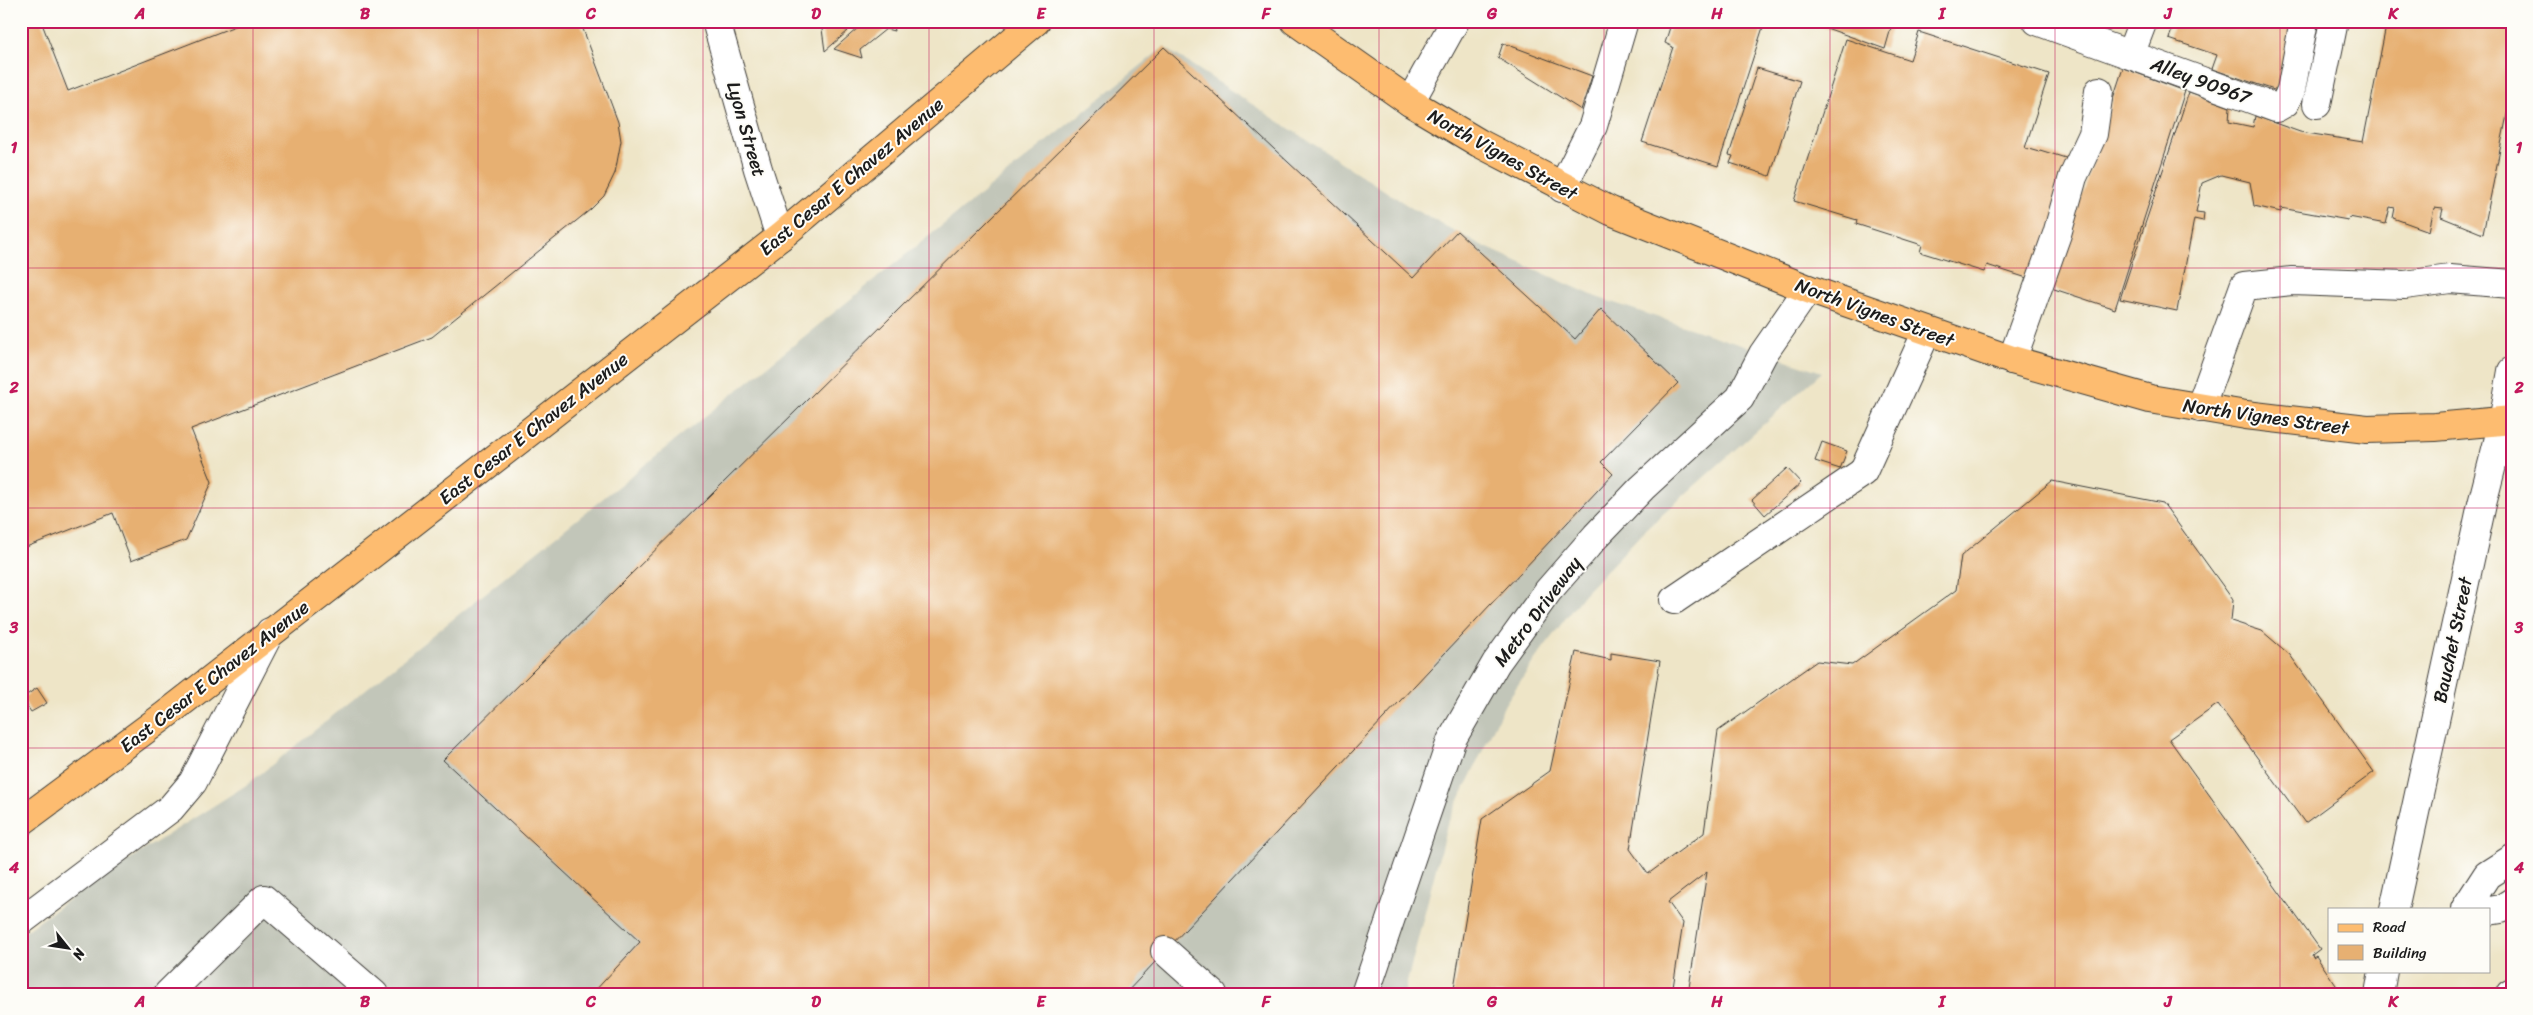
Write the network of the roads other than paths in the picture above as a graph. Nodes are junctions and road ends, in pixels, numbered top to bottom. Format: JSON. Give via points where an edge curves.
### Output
{"nodes":[{"id":1,"x":716,"y":21,"type":"edge"},
{"id":2,"x":1036,"y":21,"type":"edge"},
{"id":3,"x":1295,"y":21,"type":"edge"},
{"id":4,"x":1455,"y":21,"type":"edge"},
{"id":5,"x":1624,"y":21,"type":"edge"},
{"id":6,"x":2037,"y":21,"type":"edge"},
{"id":7,"x":2143,"y":21,"type":"edge"},
{"id":8,"x":2304,"y":21,"type":"edge"},
{"id":9,"x":2334,"y":21,"type":"edge"},
{"id":10,"x":2130,"y":55,"type":"junction"},
{"id":11,"x":2099,"y":91,"type":"dead end"},
{"id":12,"x":1410,"y":102,"type":"junction"},
{"id":13,"x":2318,"y":104,"type":"dead end"},
{"id":14,"x":1562,"y":188,"type":"junction"},
{"id":15,"x":780,"y":237,"type":"junction"},
{"id":16,"x":2512,"y":284,"type":"edge"},
{"id":17,"x":1808,"y":289,"type":"junction"},
{"id":18,"x":1927,"y":331,"type":"junction"},
{"id":19,"x":2012,"y":360,"type":"junction"},
{"id":20,"x":2512,"y":371,"type":"edge"},
{"id":21,"x":2200,"y":408,"type":"junction"},
{"id":22,"x":2507,"y":421,"type":"edge"},
{"id":23,"x":1674,"y":600,"type":"dead end"},
{"id":24,"x":270,"y":632,"type":"junction"},
{"id":25,"x":21,"y":822,"type":"edge"},
{"id":26,"x":2512,"y":859,"type":"edge"},
{"id":27,"x":2512,"y":902,"type":"edge"},
{"id":28,"x":2394,"y":908,"type":"edge"},
{"id":29,"x":2466,"y":908,"type":"edge"},
{"id":30,"x":2490,"y":911,"type":"edge"},
{"id":31,"x":21,"y":921,"type":"edge"},
{"id":32,"x":1165,"y":951,"type":"dead end"},
{"id":33,"x":2383,"y":972,"type":"edge"},
{"id":34,"x":168,"y":994,"type":"edge"},
{"id":35,"x":374,"y":994,"type":"edge"},
{"id":36,"x":1213,"y":994,"type":"edge"},
{"id":37,"x":1365,"y":994,"type":"edge"},
{"id":38,"x":2379,"y":994,"type":"edge"}],
"edges":[{"from":1,"to":15,"type":"street","name":"Lyon Street"},
{"from":2,"to":15,"type":"main road","name":"East Cesar E Chavez Avenue"},
{"from":3,"to":12,"type":"main road","name":"North Vignes Street"},
{"from":4,"to":12,"type":"street"},
{"from":5,"to":14,"type":"street","via":[[1593,126]]},
{"from":6,"to":10,"type":"street","name":"Alley 90967"},
{"from":7,"to":10,"type":"street"},
{"from":8,"to":10,"type":"street","name":"Alley 90967","via":[[2291,90],[2285,103],[2276,108]]},
{"from":9,"to":13,"type":"street"},
{"from":11,"to":19,"type":"street","via":[[2093,134],[2074,177]]},
{"from":12,"to":14,"type":"main road","name":"North Vignes Street","via":[[1479,144]]},
{"from":14,"to":17,"type":"main road","name":"North Vignes Street","via":[[1657,230]]},
{"from":15,"to":24,"type":"main road","name":"East Cesar E Chavez Avenue"},
{"from":16,"to":21,"type":"street","via":[[2450,279],[2405,285],[2292,281],[2244,286]]},
{"from":17,"to":18,"type":"main road","name":"North Vignes Street"},
{"from":17,"to":37,"type":"street","name":"Metro Driveway","via":[[1763,354],[1740,398],[1642,488],[1596,536],[1548,591],[1496,663],[1452,741]]},
{"from":18,"to":19,"type":"main road","name":"North Vignes Street"},
{"from":18,"to":23,"type":"street","via":[[1862,472]]},
{"from":19,"to":21,"type":"main road","name":"North Vignes Street","via":[[2150,399]]},
{"from":20,"to":22,"type":"street","name":"Bauchet Street"},
{"from":21,"to":22,"type":"main road","name":"North Vignes Street","via":[[2366,429]]},
{"from":22,"to":28,"type":"street","name":"Bauchet Street","via":[[2482,504]]},
{"from":24,"to":25,"type":"main road","name":"East Cesar E Chavez Avenue"},
{"from":24,"to":31,"type":"street","via":[[192,782],[171,808]]},
{"from":26,"to":29,"type":"street","via":[[2486,875]]},
{"from":27,"to":30,"type":"street"},
{"from":32,"to":36,"type":"street"},
{"from":33,"to":38,"type":"street"},
{"from":34,"to":35,"type":"street","via":[[264,899]]}]}
